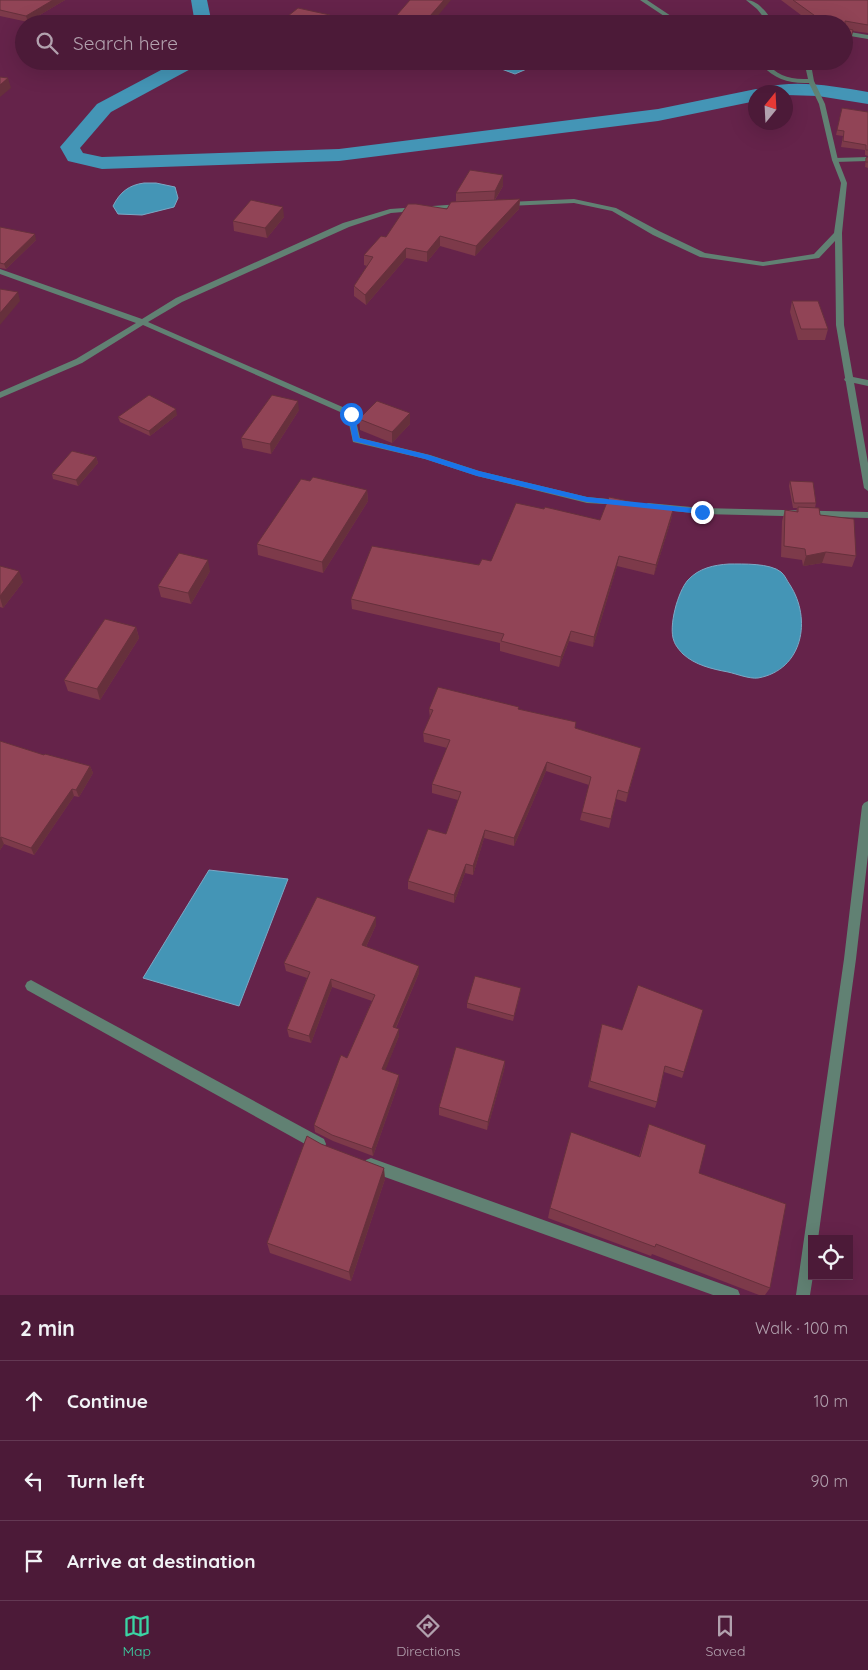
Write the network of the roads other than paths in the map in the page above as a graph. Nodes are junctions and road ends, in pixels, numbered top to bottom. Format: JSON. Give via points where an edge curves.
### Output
{"nodes":[{"id":1,"x":643,"y":0,"type":"edge"},
{"id":2,"x":749,"y":0,"type":"edge"},
{"id":3,"x":666,"y":15,"type":"edge"},
{"id":4,"x":765,"y":15,"type":"edge"},
{"id":5,"x":853,"y":34,"type":"edge"},
{"id":6,"x":868,"y":37,"type":"edge"},
{"id":7,"x":771,"y":70,"type":"edge"},
{"id":8,"x":809,"y":70,"type":"edge"},
{"id":9,"x":811,"y":81,"type":"junction"},
{"id":10,"x":836,"y":160,"type":"junction"},
{"id":11,"x":868,"y":160,"type":"edge"},
{"id":12,"x":498,"y":204,"type":"edge"},
{"id":13,"x":474,"y":205,"type":"edge"},
{"id":14,"x":838,"y":233,"type":"junction"},
{"id":15,"x":0,"y":271,"type":"edge"},
{"id":16,"x":142,"y":322,"type":"junction"},
{"id":17,"x":848,"y":379,"type":"junction"},
{"id":18,"x":868,"y":383,"type":"edge"},
{"id":19,"x":0,"y":394,"type":"edge"},
{"id":20,"x":868,"y":488,"type":"edge"},
{"id":21,"x":625,"y":504,"type":"edge"},
{"id":22,"x":635,"y":505,"type":"edge"},
{"id":23,"x":868,"y":515,"type":"edge"},
{"id":24,"x":868,"y":806,"type":"edge"},
{"id":25,"x":31,"y":986,"type":"dead end"},
{"id":26,"x":329,"y":1149,"type":"edge"},
{"id":27,"x":356,"y":1159,"type":"edge"},
{"id":28,"x":733,"y":1295,"type":"edge"},
{"id":29,"x":803,"y":1295,"type":"edge"}],
"edges":[{"from":1,"to":3,"type":"street"},
{"from":2,"to":4,"type":"street"},
{"from":5,"to":6,"type":"street"},
{"from":7,"to":9,"type":"street","via":[[785,80]]},
{"from":8,"to":9,"type":"street"},
{"from":9,"to":10,"type":"street","via":[[822,104]]},
{"from":10,"to":11,"type":"street"},
{"from":10,"to":14,"type":"street","via":[[844,183]]},
{"from":12,"to":14,"type":"street","via":[[574,201],[614,209],[703,255],[763,264],[816,256]]},
{"from":13,"to":16,"type":"street","via":[[390,210],[346,225],[179,300]]},
{"from":14,"to":17,"type":"street","via":[[840,325]]},
{"from":15,"to":16,"type":"street"},
{"from":16,"to":19,"type":"street","via":[[79,361]]},
{"from":16,"to":21,"type":"street","via":[[351,414],[356,440],[587,500]]},
{"from":17,"to":18,"type":"street"},
{"from":17,"to":20,"type":"street"},
{"from":22,"to":23,"type":"street","via":[[702,512]]},
{"from":24,"to":29,"type":"street"},
{"from":25,"to":26,"type":"street"},
{"from":27,"to":28,"type":"street"}]}
